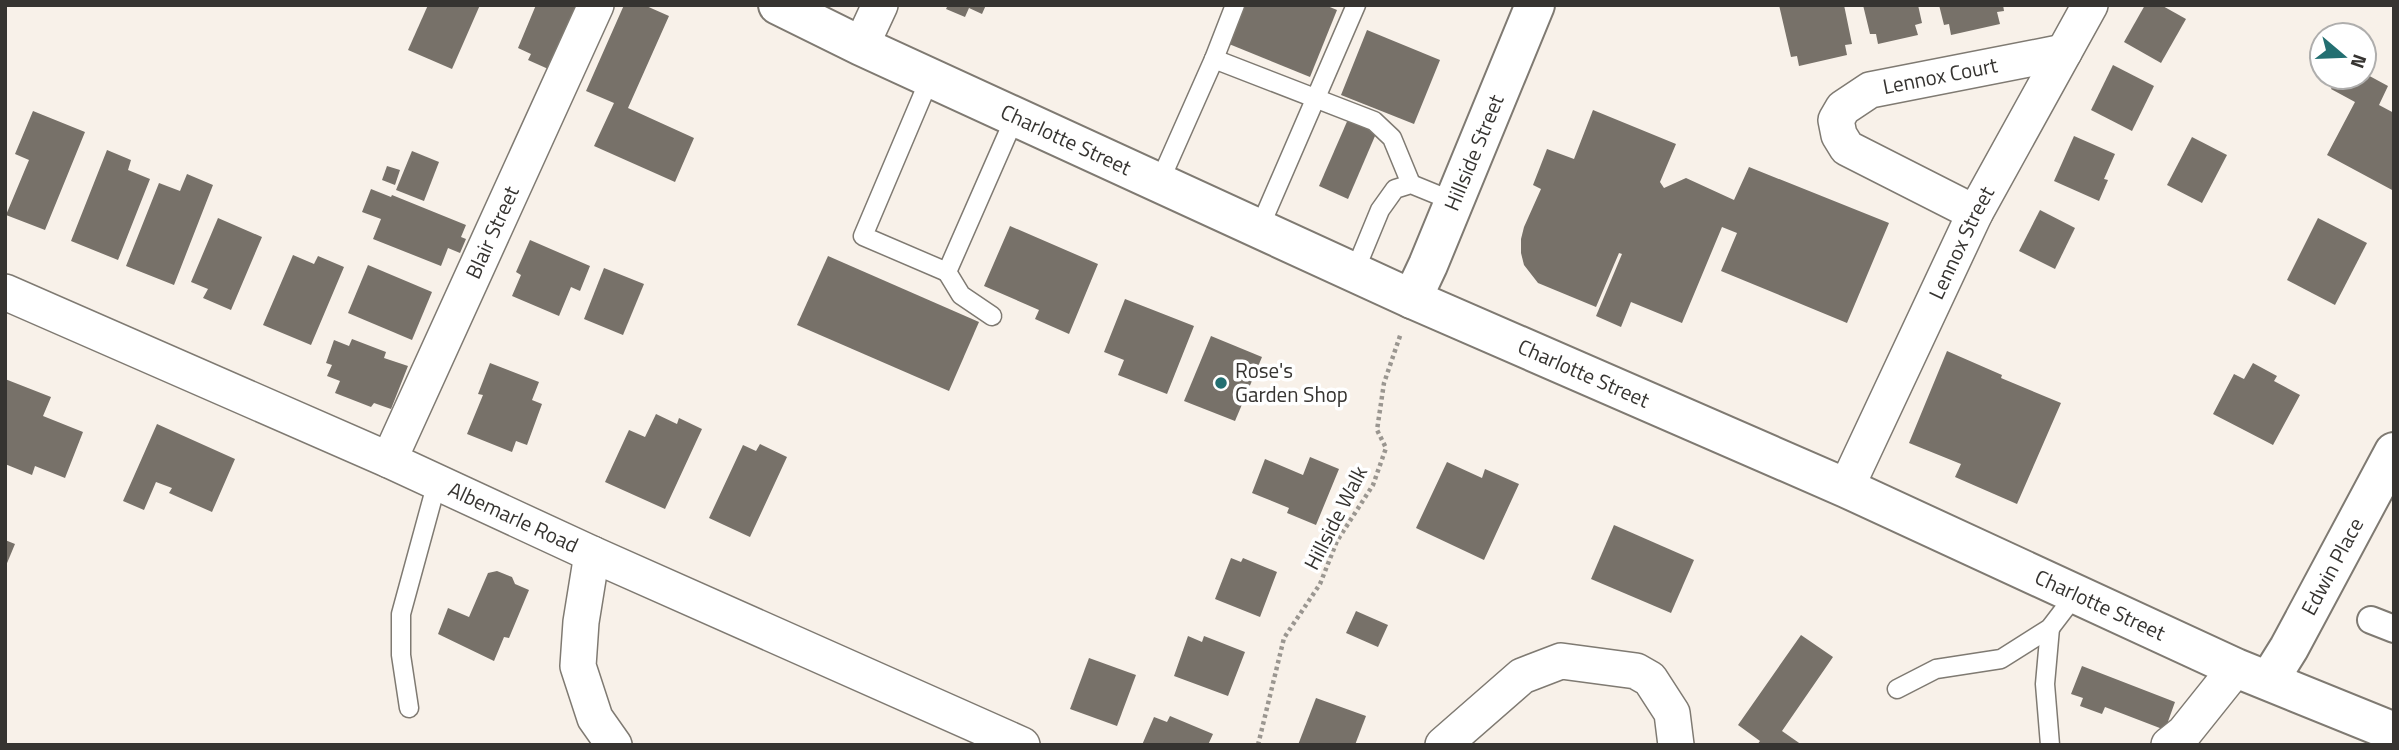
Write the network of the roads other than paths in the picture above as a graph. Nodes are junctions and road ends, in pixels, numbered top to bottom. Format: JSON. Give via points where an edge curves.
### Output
{"nodes":[{"id":1,"x":596,"y":5,"type":"edge"},
{"id":2,"x":778,"y":5,"type":"edge"},
{"id":3,"x":880,"y":5,"type":"edge"},
{"id":4,"x":1234,"y":5,"type":"edge"},
{"id":5,"x":1356,"y":5,"type":"edge"},
{"id":6,"x":1535,"y":5,"type":"edge"},
{"id":7,"x":2090,"y":5,"type":"edge"},
{"id":8,"x":861,"y":46,"type":"junction"},
{"id":9,"x":2064,"y":52,"type":"junction"},
{"id":10,"x":1214,"y":59,"type":"junction"},
{"id":11,"x":930,"y":78,"type":"junction"},
{"id":12,"x":1317,"y":99,"type":"junction"},
{"id":13,"x":1015,"y":117,"type":"junction"},
{"id":14,"x":1160,"y":183,"type":"junction"},
{"id":15,"x":1411,"y":184,"type":"junction"},
{"id":16,"x":1455,"y":202,"type":"junction"},
{"id":17,"x":1975,"y":213,"type":"junction"},
{"id":18,"x":1259,"y":229,"type":"junction"},
{"id":19,"x":947,"y":272,"type":"junction"},
{"id":20,"x":1354,"y":273,"type":"junction"},
{"id":21,"x":5,"y":292,"type":"edge"},
{"id":22,"x":1412,"y":299,"type":"junction"},
{"id":23,"x":992,"y":316,"type":"dead end"},
{"id":24,"x":2394,"y":452,"type":"edge"},
{"id":25,"x":390,"y":460,"type":"junction"},
{"id":26,"x":437,"y":482,"type":"junction"},
{"id":27,"x":1846,"y":488,"type":"junction"},
{"id":28,"x":592,"y":554,"type":"junction"},
{"id":29,"x":2076,"y":594,"type":"junction"},
{"id":30,"x":2050,"y":628,"type":"junction"},
{"id":31,"x":2252,"y":674,"type":"junction"},
{"id":32,"x":1897,"y":689,"type":"dead end"},
{"id":33,"x":409,"y":708,"type":"dead end"},
{"id":34,"x":2394,"y":732,"type":"edge"},
{"id":35,"x":614,"y":745,"type":"edge"},
{"id":36,"x":1022,"y":745,"type":"edge"},
{"id":37,"x":1443,"y":745,"type":"edge"},
{"id":38,"x":1676,"y":745,"type":"edge"},
{"id":39,"x":2050,"y":745,"type":"edge"},
{"id":40,"x":2169,"y":745,"type":"edge"}],
"edges":[{"from":1,"to":25,"type":"street","name":"Blair Street"},
{"from":2,"to":8,"type":"street","name":"Charlotte Street"},
{"from":3,"to":8,"type":"street"},
{"from":4,"to":10,"type":"lane"},
{"from":5,"to":12,"type":"lane"},
{"from":6,"to":16,"type":"street","name":"Hillside Street"},
{"from":7,"to":9,"type":"street","name":"Lennox Street"},
{"from":8,"to":11,"type":"street","name":"Charlotte Street"},
{"from":9,"to":17,"type":"street","name":"Lennox Street"},
{"from":9,"to":17,"type":"street","name":"Lennox Court","via":[[1870,90],[1843,108],[1836,120],[1847,148]]},
{"from":10,"to":12,"type":"lane"},
{"from":10,"to":14,"type":"lane"},
{"from":11,"to":13,"type":"street","name":"Charlotte Street"},
{"from":11,"to":19,"type":"lane","via":[[863,236]]},
{"from":12,"to":15,"type":"lane","via":[[1374,121],[1392,138]]},
{"from":12,"to":18,"type":"lane"},
{"from":13,"to":14,"type":"street","name":"Charlotte Street"},
{"from":13,"to":19,"type":"lane"},
{"from":14,"to":18,"type":"street","name":"Charlotte Street"},
{"from":15,"to":16,"type":"lane"},
{"from":15,"to":20,"type":"lane","via":[[1395,189],[1380,211]]},
{"from":16,"to":22,"type":"street","name":"Hillside Street"},
{"from":17,"to":27,"type":"street","name":"Lennox Street"},
{"from":18,"to":20,"type":"street","name":"Charlotte Street"},
{"from":19,"to":23,"type":"lane","via":[[961,295]]},
{"from":20,"to":22,"type":"street","name":"Charlotte Street"},
{"from":21,"to":25,"type":"street","name":"Albemarle Road"},
{"from":22,"to":27,"type":"street","name":"Charlotte Street"},
{"from":24,"to":31,"type":"street","name":"Edwin Place","via":[[2289,648]]},
{"from":25,"to":26,"type":"street","name":"Albemarle Road"},
{"from":26,"to":28,"type":"street","name":"Albemarle Road"},
{"from":26,"to":33,"type":"lane","via":[[401,614]]},
{"from":27,"to":29,"type":"street","name":"Charlotte Street"},
{"from":28,"to":35,"type":"street","via":[[578,666],[595,718]]},
{"from":28,"to":36,"type":"street","name":"Albemarle Road"},
{"from":29,"to":30,"type":"lane"},
{"from":29,"to":31,"type":"street","name":"Charlotte Street"},
{"from":30,"to":32,"type":"lane","via":[[2001,659],[1937,669]]},
{"from":30,"to":39,"type":"lane","via":[[2045,684]]},
{"from":31,"to":34,"type":"street","name":"Charlotte Street"},
{"from":31,"to":40,"type":"street"},
{"from":37,"to":38,"type":"street","via":[[1522,676],[1561,661],[1636,671],[1650,680],[1672,713]]}]}
